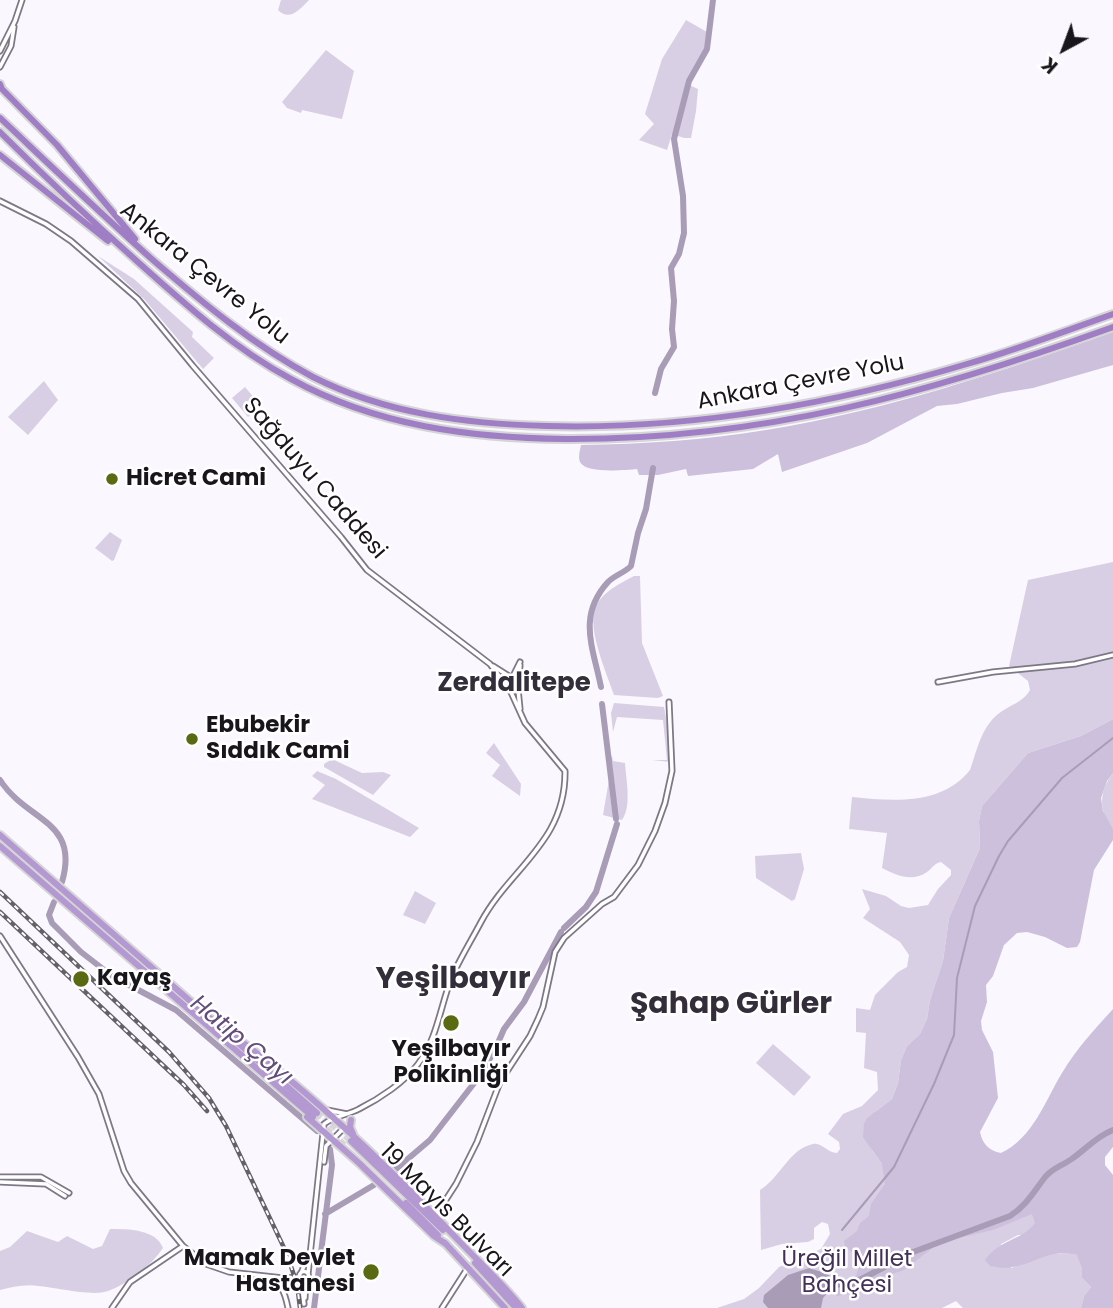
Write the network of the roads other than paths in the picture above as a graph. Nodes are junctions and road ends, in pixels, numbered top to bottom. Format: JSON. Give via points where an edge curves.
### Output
{"nodes":[{"id":1,"x":22,"y":0,"type":"edge"},
{"id":2,"x":15,"y":21,"type":"junction"},
{"id":3,"x":3,"y":45,"type":"junction"},
{"id":4,"x":10,"y":49,"type":"junction"},
{"id":5,"x":0,"y":51,"type":"edge"},
{"id":6,"x":7,"y":55,"type":"junction"},
{"id":7,"x":0,"y":67,"type":"edge"},
{"id":8,"x":0,"y":84,"type":"edge"},
{"id":9,"x":0,"y":118,"type":"edge"},
{"id":10,"x":0,"y":132,"type":"edge"},
{"id":11,"x":0,"y":155,"type":"edge"},
{"id":12,"x":0,"y":201,"type":"edge"},
{"id":13,"x":173,"y":277,"type":"junction"},
{"id":14,"x":173,"y":293,"type":"junction"},
{"id":15,"x":1113,"y":314,"type":"edge"},
{"id":16,"x":1113,"y":327,"type":"edge"},
{"id":17,"x":1113,"y":655,"type":"edge"},
{"id":18,"x":490,"y":664,"type":"junction"},
{"id":19,"x":512,"y":678,"type":"junction"},
{"id":20,"x":519,"y":680,"type":"junction"},
{"id":21,"x":938,"y":682,"type":"dead end"},
{"id":22,"x":518,"y":689,"type":"junction"},
{"id":23,"x":510,"y":690,"type":"junction"},
{"id":24,"x":669,"y":702,"type":"dead end"},
{"id":25,"x":520,"y":711,"type":"junction"},
{"id":26,"x":0,"y":832,"type":"edge"},
{"id":27,"x":0,"y":846,"type":"edge"},
{"id":28,"x":0,"y":851,"type":"edge"},
{"id":29,"x":56,"y":894,"type":"junction"},
{"id":30,"x":0,"y":936,"type":"edge"},
{"id":31,"x":201,"y":1015,"type":"junction"},
{"id":32,"x":316,"y":1115,"type":"junction"},
{"id":33,"x":350,"y":1117,"type":"junction"},
{"id":34,"x":332,"y":1119,"type":"junction"},
{"id":35,"x":343,"y":1128,"type":"junction"},
{"id":36,"x":323,"y":1131,"type":"junction"},
{"id":37,"x":333,"y":1140,"type":"junction"},
{"id":38,"x":349,"y":1143,"type":"junction"},
{"id":39,"x":326,"y":1146,"type":"junction"},
{"id":40,"x":321,"y":1170,"type":"junction"},
{"id":41,"x":0,"y":1177,"type":"edge"},
{"id":42,"x":0,"y":1182,"type":"edge"},
{"id":43,"x":436,"y":1215,"type":"junction"},
{"id":44,"x":183,"y":1245,"type":"junction"},
{"id":45,"x":310,"y":1251,"type":"junction"},
{"id":46,"x":468,"y":1267,"type":"junction"},
{"id":47,"x":263,"y":1276,"type":"junction"},
{"id":48,"x":302,"y":1277,"type":"junction"},
{"id":49,"x":112,"y":1308,"type":"edge"},
{"id":50,"x":288,"y":1308,"type":"edge"},
{"id":51,"x":442,"y":1308,"type":"edge"},
{"id":52,"x":505,"y":1308,"type":"edge"},
{"id":53,"x":516,"y":1308,"type":"edge"},
{"id":54,"x":522,"y":1308,"type":"edge"}],
"edges":[{"from":1,"to":2,"type":"street"},
{"from":2,"to":3,"type":"street"},
{"from":2,"to":4,"type":"street"},
{"from":3,"to":4,"type":"street"},
{"from":3,"to":5,"type":"street"},
{"from":4,"to":6,"type":"street"},
{"from":5,"to":6,"type":"street"},
{"from":6,"to":7,"type":"street"},
{"from":8,"to":13,"type":"highway","via":[[64,153],[122,226]]},
{"from":9,"to":13,"type":"highway","name":"Ankara Çevre Yolu"},
{"from":10,"to":14,"type":"highway","name":"Ankara Çevre Yolu"},
{"from":11,"to":14,"type":"highway"},
{"from":12,"to":18,"type":"street","name":"Sağduyu Caddesi","via":[[71,241],[130,292],[367,570]]},
{"from":13,"to":15,"type":"highway","name":"Ankara Çevre Yolu","via":[[261,346],[317,379],[405,411],[468,422],[533,426],[691,422],[852,395],[968,364]]},
{"from":14,"to":16,"type":"highway","name":"Ankara Çevre Yolu","via":[[264,364],[346,405],[429,428],[535,438],[690,435],[811,417],[923,389]]},
{"from":17,"to":21,"type":"street"},
{"from":18,"to":19,"type":"street"},
{"from":18,"to":23,"type":"street","name":"Sağduyu Caddesi"},
{"from":19,"to":20,"type":"street"},
{"from":19,"to":20,"type":"street","via":[[520,662]]},
{"from":19,"to":23,"type":"street"},
{"from":20,"to":22,"type":"street"},
{"from":22,"to":23,"type":"street"},
{"from":22,"to":25,"type":"street"},
{"from":23,"to":25,"type":"street","name":"Sağduyu Caddesi"},
{"from":24,"to":43,"type":"street","via":[[672,771],[655,831],[638,865],[614,897],[581,922],[556,951],[538,1020],[495,1090],[477,1142]]},
{"from":25,"to":33,"type":"street","name":"Sağduyu Caddesi","via":[[534,736],[565,771],[554,824],[482,919],[450,981],[431,1044],[417,1066]]},
{"from":26,"to":31,"type":"highway"},
{"from":27,"to":29,"type":"highway"},
{"from":28,"to":29,"type":"highway"},
{"from":29,"to":31,"type":"highway"},
{"from":30,"to":44,"type":"street","via":[[99,1094],[127,1177]]},
{"from":31,"to":32,"type":"highway","via":[[221,1042]]},
{"from":31,"to":32,"type":"highway","via":[[241,1039]]},
{"from":32,"to":33,"type":"street"},
{"from":32,"to":34,"type":"highway"},
{"from":32,"to":36,"type":"highway"},
{"from":33,"to":34,"type":"street"},
{"from":33,"to":35,"type":"street"},
{"from":33,"to":38,"type":"highway"},
{"from":34,"to":35,"type":"highway"},
{"from":34,"to":36,"type":"street"},
{"from":35,"to":37,"type":"street"},
{"from":35,"to":38,"type":"highway"},
{"from":36,"to":37,"type":"highway"},
{"from":36,"to":40,"type":"street"},
{"from":37,"to":38,"type":"highway"},
{"from":37,"to":39,"type":"street"},
{"from":38,"to":39,"type":"street"},
{"from":38,"to":43,"type":"highway"},
{"from":38,"to":46,"type":"highway","name":"19 Mayıs Bulvarı"},
{"from":38,"to":53,"type":"highway","name":"19 Mayıs Bulvarı","via":[[433,1219]]},
{"from":39,"to":40,"type":"street"},
{"from":40,"to":45,"type":"street"},
{"from":41,"to":42,"type":"street","via":[[41,1177],[67,1195],[46,1184]]},
{"from":43,"to":54,"type":"highway"},
{"from":44,"to":47,"type":"street","via":[[206,1264]]},
{"from":44,"to":49,"type":"street","via":[[130,1282]]},
{"from":45,"to":48,"type":"street"},
{"from":45,"to":48,"type":"street","via":[[308,1274]]},
{"from":46,"to":51,"type":"street"},
{"from":46,"to":52,"type":"highway","name":"19 Mayıs Bulvarı"},
{"from":47,"to":48,"type":"street"},
{"from":47,"to":50,"type":"street","via":[[279,1284]]},
{"from":48,"to":48,"type":"street","via":[[304,1304]]}]}
